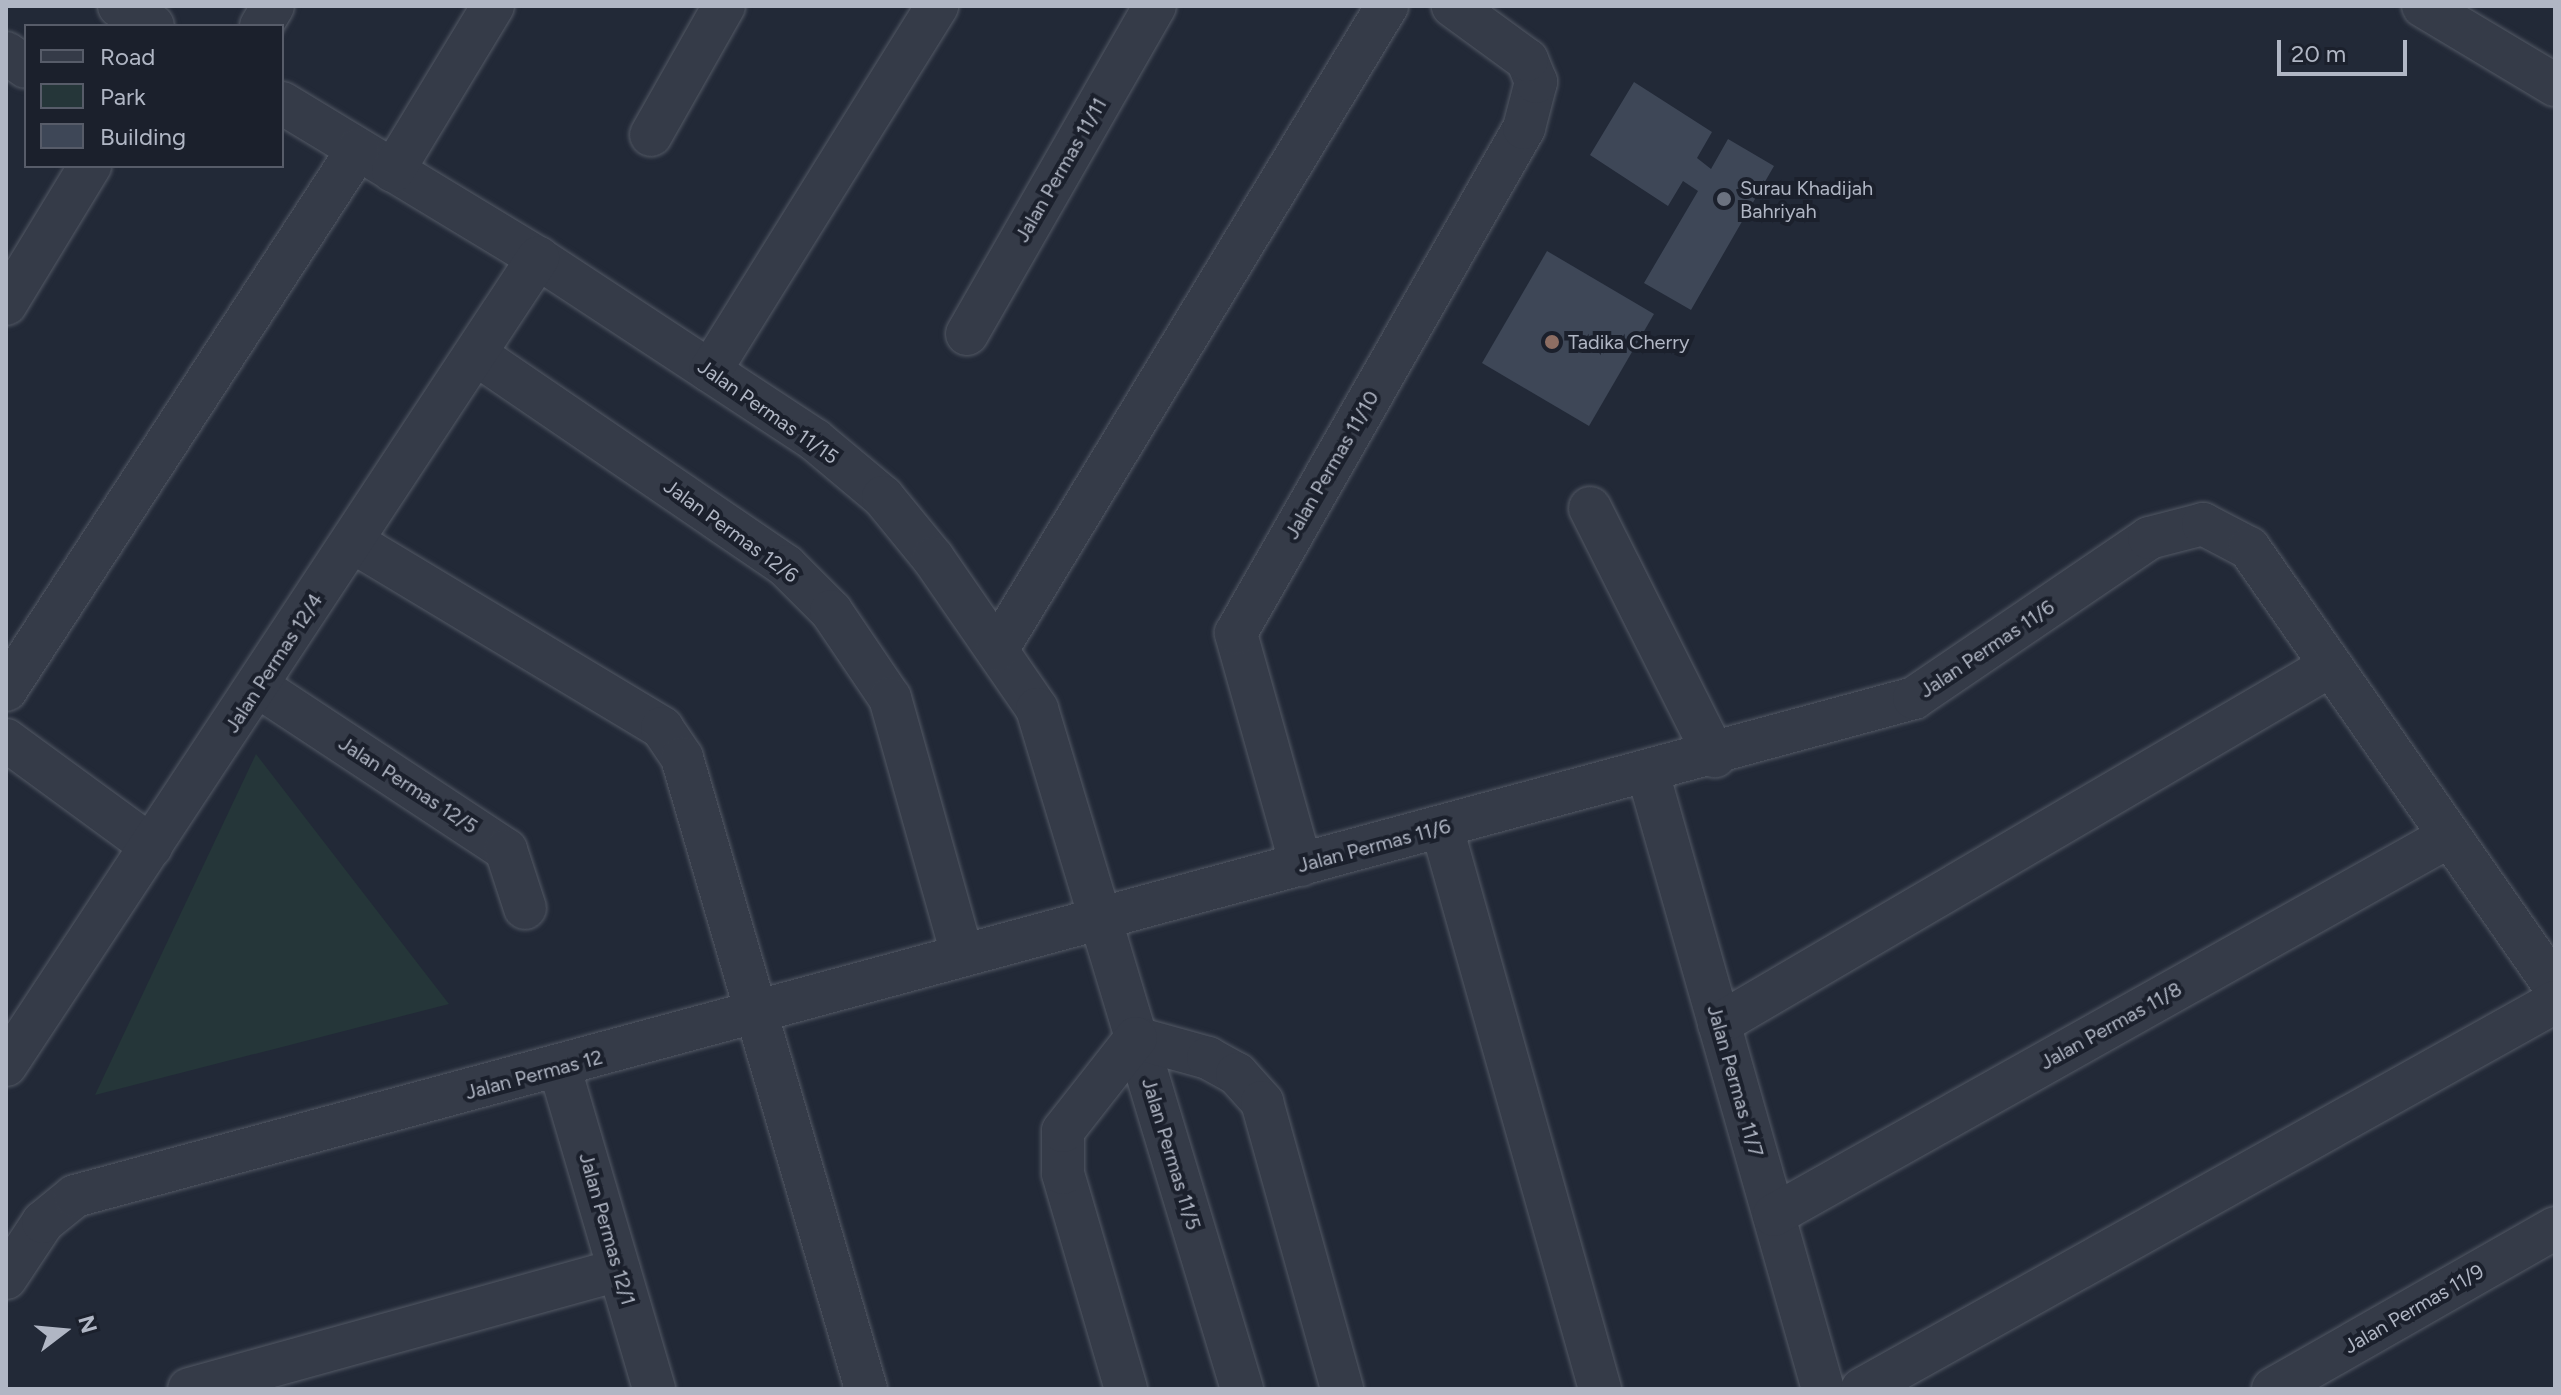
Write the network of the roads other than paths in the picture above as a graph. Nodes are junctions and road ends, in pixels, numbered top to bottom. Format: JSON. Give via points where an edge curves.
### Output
{"nodes":[{"id":1,"x":119,"y":6,"type":"edge"},
{"id":2,"x":273,"y":6,"type":"edge"},
{"id":3,"x":493,"y":6,"type":"edge"},
{"id":4,"x":724,"y":6,"type":"edge"},
{"id":5,"x":937,"y":6,"type":"edge"},
{"id":6,"x":1155,"y":6,"type":"edge"},
{"id":7,"x":1387,"y":6,"type":"edge"},
{"id":8,"x":1453,"y":6,"type":"edge"},
{"id":9,"x":2423,"y":6,"type":"edge"},
{"id":10,"x":150,"y":24,"type":"edge"},
{"id":11,"x":262,"y":24,"type":"edge"},
{"id":12,"x":6,"y":53,"type":"edge"},
{"id":13,"x":24,"y":66,"type":"edge"},
{"id":14,"x":2555,"y":85,"type":"edge"},
{"id":15,"x":284,"y":104,"type":"edge"},
{"id":16,"x":651,"y":135,"type":"dead end"},
{"id":17,"x":358,"y":149,"type":"junction"},
{"id":18,"x":90,"y":168,"type":"edge"},
{"id":19,"x":393,"y":171,"type":"junction"},
{"id":20,"x":538,"y":258,"type":"junction"},
{"id":21,"x":6,"y":304,"type":"edge"},
{"id":22,"x":967,"y":334,"type":"dead end"},
{"id":23,"x":477,"y":355,"type":"junction"},
{"id":24,"x":710,"y":371,"type":"junction"},
{"id":25,"x":1590,"y":508,"type":"dead end"},
{"id":26,"x":353,"y":542,"type":"junction"},
{"id":27,"x":997,"y":650,"type":"junction"},
{"id":28,"x":2330,"y":666,"type":"junction"},
{"id":29,"x":259,"y":687,"type":"junction"},
{"id":30,"x":6,"y":690,"type":"edge"},
{"id":31,"x":6,"y":740,"type":"edge"},
{"id":32,"x":1715,"y":756,"type":"junction"},
{"id":33,"x":1648,"y":773,"type":"junction"},
{"id":34,"x":1442,"y":828,"type":"junction"},
{"id":35,"x":2448,"y":837,"type":"junction"},
{"id":36,"x":151,"y":846,"type":"junction"},
{"id":37,"x":1301,"y":865,"type":"junction"},
{"id":38,"x":525,"y":908,"type":"dead end"},
{"id":39,"x":1096,"y":919,"type":"junction"},
{"id":40,"x":962,"y":955,"type":"junction"},
{"id":41,"x":2555,"y":987,"type":"edge"},
{"id":42,"x":2555,"y":1002,"type":"edge"},
{"id":43,"x":760,"y":1012,"type":"junction"},
{"id":44,"x":1719,"y":1024,"type":"junction"},
{"id":45,"x":1136,"y":1038,"type":"junction"},
{"id":46,"x":6,"y":1065,"type":"edge"},
{"id":47,"x":560,"y":1069,"type":"junction"},
{"id":48,"x":1774,"y":1215,"type":"junction"},
{"id":49,"x":2555,"y":1228,"type":"edge"},
{"id":50,"x":619,"y":1270,"type":"junction"},
{"id":51,"x":6,"y":1278,"type":"edge"},
{"id":52,"x":189,"y":1389,"type":"edge"},
{"id":53,"x":654,"y":1389,"type":"edge"},
{"id":54,"x":866,"y":1389,"type":"edge"},
{"id":55,"x":1126,"y":1389,"type":"edge"},
{"id":56,"x":1242,"y":1389,"type":"edge"},
{"id":57,"x":1342,"y":1389,"type":"edge"},
{"id":58,"x":1600,"y":1389,"type":"edge"},
{"id":59,"x":1823,"y":1389,"type":"edge"},
{"id":60,"x":1862,"y":1389,"type":"edge"},
{"id":61,"x":2273,"y":1389,"type":"edge"}],
"edges":[{"from":1,"to":10,"type":"street"},
{"from":2,"to":11,"type":"street"},
{"from":3,"to":19,"type":"street"},
{"from":4,"to":16,"type":"street"},
{"from":5,"to":24,"type":"street"},
{"from":6,"to":22,"type":"street","name":"Jalan Permas 11/11"},
{"from":7,"to":27,"type":"street"},
{"from":8,"to":37,"type":"street","name":"Jalan Permas 11/10","via":[[1510,41],[1536,82],[1524,128],[1236,633]]},
{"from":9,"to":14,"type":"street"},
{"from":12,"to":13,"type":"street"},
{"from":15,"to":17,"type":"street","name":"Jalan Permas 11/15"},
{"from":17,"to":19,"type":"street","name":"Jalan Permas 11/15"},
{"from":17,"to":30,"type":"street"},
{"from":18,"to":21,"type":"street"},
{"from":19,"to":20,"type":"street","name":"Jalan Permas 11/15"},
{"from":20,"to":23,"type":"street","name":"Jalan Permas 12/4"},
{"from":20,"to":24,"type":"street","name":"Jalan Permas 11/15"},
{"from":23,"to":26,"type":"street","name":"Jalan Permas 12/4"},
{"from":23,"to":40,"type":"street","name":"Jalan Permas 12/6","via":[[786,566],[831,611],[890,698]]},
{"from":24,"to":27,"type":"street","name":"Jalan Permas 11/15","via":[[815,440],[883,497]]},
{"from":25,"to":32,"type":"street"},
{"from":26,"to":29,"type":"street","name":"Jalan Permas 12/4"},
{"from":26,"to":43,"type":"street","via":[[662,728],[682,758]]},
{"from":27,"to":39,"type":"street","name":"Jalan Permas 11/15","via":[[1037,709]]},
{"from":28,"to":32,"type":"street","name":"Jalan Permas 11/6","via":[[2249,548],[2203,524],[2149,538],[1914,698]]},
{"from":28,"to":35,"type":"street","name":"Jalan Permas 11/6"},
{"from":28,"to":44,"type":"street"},
{"from":29,"to":36,"type":"street","name":"Jalan Permas 12/4"},
{"from":29,"to":38,"type":"street","name":"Jalan Permas 12/5","via":[[506,850]]},
{"from":31,"to":36,"type":"street"},
{"from":32,"to":33,"type":"street","name":"Jalan Permas 11/6"},
{"from":33,"to":34,"type":"street","name":"Jalan Permas 11/6"},
{"from":33,"to":44,"type":"street","name":"Jalan Permas 11/7"},
{"from":34,"to":37,"type":"street","name":"Jalan Permas 11/6"},
{"from":34,"to":58,"type":"street"},
{"from":35,"to":41,"type":"street","name":"Jalan Permas 11/6"},
{"from":35,"to":48,"type":"street","name":"Jalan Permas 11/8"},
{"from":36,"to":46,"type":"street","name":"Jalan Permas 12/4"},
{"from":37,"to":39,"type":"street","name":"Jalan Permas 11/6"},
{"from":39,"to":40,"type":"street","name":"Jalan Permas 12"},
{"from":39,"to":45,"type":"street","name":"Jalan Permas 11/5"},
{"from":40,"to":43,"type":"street","name":"Jalan Permas 12"},
{"from":42,"to":60,"type":"street"},
{"from":43,"to":47,"type":"street","name":"Jalan Permas 12"},
{"from":43,"to":54,"type":"street"},
{"from":44,"to":48,"type":"street","name":"Jalan Permas 11/7"},
{"from":45,"to":55,"type":"street","via":[[1063,1131],[1063,1173]]},
{"from":45,"to":56,"type":"street","name":"Jalan Permas 11/5"},
{"from":45,"to":57,"type":"street","via":[[1208,1058],[1237,1074],[1262,1102]]},
{"from":47,"to":50,"type":"street","name":"Jalan Permas 12/1"},
{"from":47,"to":51,"type":"street","name":"Jalan Permas 12","via":[[75,1196],[43,1222]]},
{"from":48,"to":59,"type":"street","name":"Jalan Permas 11/7"},
{"from":49,"to":61,"type":"street","name":"Jalan Permas 11/9"},
{"from":50,"to":52,"type":"street"},
{"from":50,"to":53,"type":"street","name":"Jalan Permas 12/1"}]}
